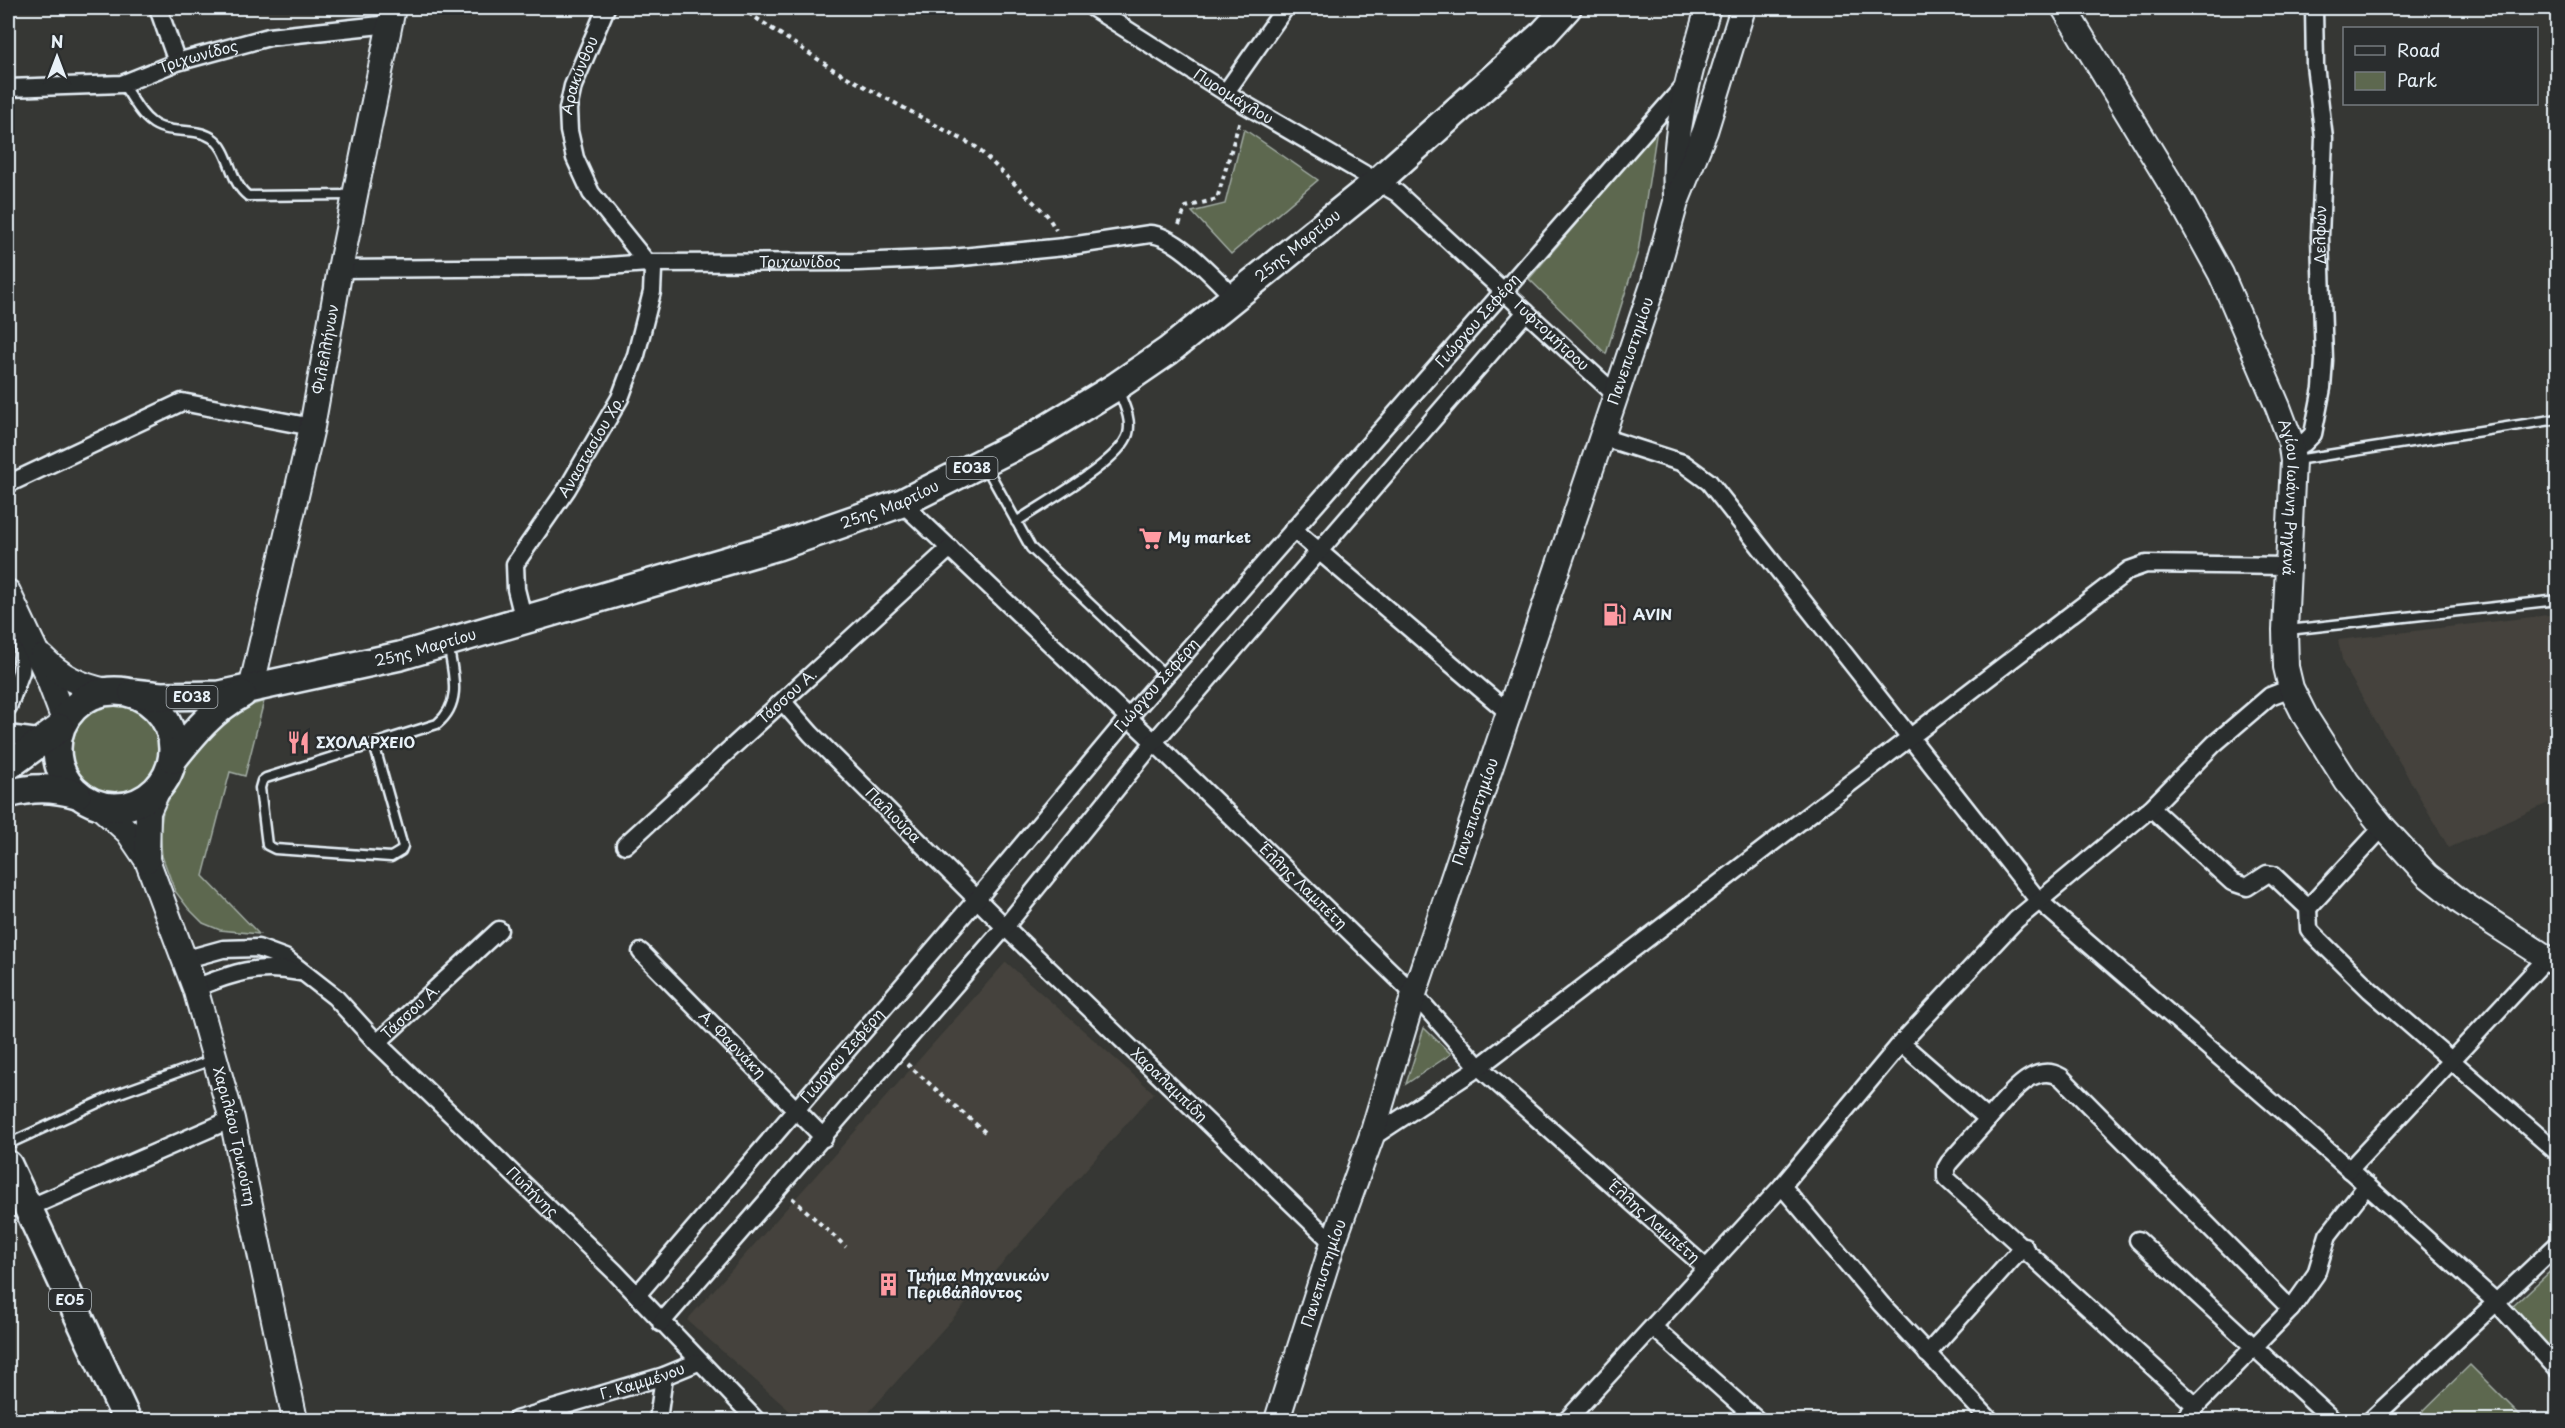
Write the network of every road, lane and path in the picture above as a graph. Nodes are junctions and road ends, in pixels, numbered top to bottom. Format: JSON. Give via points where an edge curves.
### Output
{"nodes":[{"id":1,"x":158,"y":8,"type":"edge"},
{"id":2,"x":606,"y":8,"type":"edge"},
{"id":3,"x":741,"y":8,"type":"edge"},
{"id":4,"x":1093,"y":8,"type":"edge"},
{"id":5,"x":1285,"y":8,"type":"edge"},
{"id":6,"x":1568,"y":8,"type":"edge"},
{"id":7,"x":1708,"y":8,"type":"edge"},
{"id":8,"x":1743,"y":8,"type":"edge"},
{"id":9,"x":2064,"y":8,"type":"edge"},
{"id":10,"x":2314,"y":8,"type":"edge"},
{"id":11,"x":391,"y":16,"type":"edge"},
{"id":12,"x":177,"y":62,"type":"junction"},
{"id":13,"x":122,"y":84,"type":"junction"},
{"id":14,"x":1686,"y":84,"type":"junction"},
{"id":15,"x":8,"y":87,"type":"edge"},
{"id":16,"x":1226,"y":92,"type":"junction"},
{"id":17,"x":1244,"y":104,"type":"junction"},
{"id":18,"x":1378,"y":181,"type":"junction"},
{"id":19,"x":356,"y":195,"type":"junction"},
{"id":20,"x":1676,"y":202,"type":"junction"},
{"id":21,"x":1172,"y":242,"type":"junction"},
{"id":22,"x":1064,"y":247,"type":"junction"},
{"id":23,"x":648,"y":263,"type":"junction"},
{"id":24,"x":340,"y":269,"type":"junction"},
{"id":25,"x":1503,"y":291,"type":"junction"},
{"id":26,"x":1235,"y":298,"type":"junction"},
{"id":27,"x":1526,"y":312,"type":"junction"},
{"id":28,"x":1117,"y":386,"type":"junction"},
{"id":29,"x":1616,"y":395,"type":"junction"},
{"id":30,"x":2558,"y":419,"type":"edge"},
{"id":31,"x":312,"y":427,"type":"junction"},
{"id":32,"x":1602,"y":437,"type":"junction"},
{"id":33,"x":2292,"y":454,"type":"junction"},
{"id":34,"x":984,"y":462,"type":"junction"},
{"id":35,"x":8,"y":484,"type":"edge"},
{"id":36,"x":902,"y":503,"type":"junction"},
{"id":37,"x":1016,"y":522,"type":"junction"},
{"id":38,"x":1293,"y":529,"type":"junction"},
{"id":39,"x":950,"y":549,"type":"junction"},
{"id":40,"x":1318,"y":551,"type":"junction"},
{"id":41,"x":2288,"y":566,"type":"junction"},
{"id":42,"x":8,"y":592,"type":"edge"},
{"id":43,"x":2558,"y":600,"type":"edge"},
{"id":44,"x":524,"y":621,"type":"junction"},
{"id":45,"x":25,"y":629,"type":"junction"},
{"id":46,"x":2285,"y":630,"type":"junction"},
{"id":47,"x":447,"y":642,"type":"junction"},
{"id":48,"x":36,"y":651,"type":"junction"},
{"id":49,"x":1165,"y":675,"type":"junction"},
{"id":50,"x":2291,"y":688,"type":"junction"},
{"id":51,"x":251,"y":689,"type":"junction"},
{"id":52,"x":119,"y":692,"type":"junction"},
{"id":53,"x":783,"y":702,"type":"junction"},
{"id":54,"x":8,"y":707,"type":"edge"},
{"id":55,"x":1509,"y":713,"type":"junction"},
{"id":56,"x":1128,"y":718,"type":"junction"},
{"id":57,"x":57,"y":729,"type":"junction"},
{"id":58,"x":8,"y":734,"type":"edge"},
{"id":59,"x":1911,"y":736,"type":"junction"},
{"id":60,"x":1154,"y":742,"type":"junction"},
{"id":61,"x":374,"y":744,"type":"junction"},
{"id":62,"x":173,"y":759,"type":"junction"},
{"id":63,"x":8,"y":766,"type":"edge"},
{"id":64,"x":158,"y":789,"type":"junction"},
{"id":65,"x":8,"y":794,"type":"edge"},
{"id":66,"x":87,"y":799,"type":"junction"},
{"id":67,"x":2151,"y":808,"type":"junction"},
{"id":68,"x":2383,"y":827,"type":"junction"},
{"id":69,"x":625,"y":845,"type":"dead end"},
{"id":70,"x":147,"y":860,"type":"junction"},
{"id":71,"x":977,"y":899,"type":"junction"},
{"id":72,"x":2038,"y":900,"type":"junction"},
{"id":73,"x":2308,"y":908,"type":"junction"},
{"id":74,"x":1005,"y":927,"type":"junction"},
{"id":75,"x":499,"y":930,"type":"dead end"},
{"id":76,"x":641,"y":952,"type":"dead end"},
{"id":77,"x":183,"y":960,"type":"junction"},
{"id":78,"x":2552,"y":962,"type":"edge"},
{"id":79,"x":300,"y":972,"type":"junction"},
{"id":80,"x":195,"y":988,"type":"junction"},
{"id":81,"x":1414,"y":994,"type":"junction"},
{"id":82,"x":377,"y":1043,"type":"junction"},
{"id":83,"x":1901,"y":1043,"type":"junction"},
{"id":84,"x":895,"y":1054,"type":"junction"},
{"id":85,"x":214,"y":1060,"type":"junction"},
{"id":86,"x":2452,"y":1061,"type":"junction"},
{"id":87,"x":1479,"y":1067,"type":"junction"},
{"id":88,"x":794,"y":1110,"type":"junction"},
{"id":89,"x":232,"y":1119,"type":"junction"},
{"id":90,"x":1988,"y":1119,"type":"junction"},
{"id":91,"x":986,"y":1133,"type":"dead end"},
{"id":92,"x":824,"y":1138,"type":"junction"},
{"id":93,"x":1371,"y":1138,"type":"junction"},
{"id":94,"x":8,"y":1144,"type":"edge"},
{"id":95,"x":2558,"y":1154,"type":"edge"},
{"id":96,"x":2349,"y":1170,"type":"junction"},
{"id":97,"x":9,"y":1173,"type":"edge"},
{"id":98,"x":2367,"y":1185,"type":"junction"},
{"id":99,"x":1782,"y":1186,"type":"junction"},
{"id":100,"x":781,"y":1187,"type":"junction"},
{"id":101,"x":26,"y":1209,"type":"junction"},
{"id":102,"x":2138,"y":1240,"type":"dead end"},
{"id":103,"x":1334,"y":1243,"type":"junction"},
{"id":104,"x":2558,"y":1244,"type":"edge"},
{"id":105,"x":2024,"y":1246,"type":"junction"},
{"id":106,"x":846,"y":1247,"type":"dead end"},
{"id":107,"x":1705,"y":1267,"type":"junction"},
{"id":108,"x":637,"y":1295,"type":"junction"},
{"id":109,"x":2496,"y":1302,"type":"junction"},
{"id":110,"x":2291,"y":1309,"type":"junction"},
{"id":111,"x":662,"y":1323,"type":"junction"},
{"id":112,"x":1653,"y":1328,"type":"junction"},
{"id":113,"x":2254,"y":1347,"type":"junction"},
{"id":114,"x":1927,"y":1354,"type":"junction"},
{"id":115,"x":698,"y":1362,"type":"junction"},
{"id":116,"x":2558,"y":1370,"type":"edge"},
{"id":117,"x":663,"y":1376,"type":"junction"},
{"id":118,"x":2196,"y":1406,"type":"junction"},
{"id":119,"x":127,"y":1420,"type":"edge"},
{"id":120,"x":295,"y":1420,"type":"edge"},
{"id":121,"x":516,"y":1420,"type":"edge"},
{"id":122,"x":658,"y":1420,"type":"edge"},
{"id":123,"x":756,"y":1420,"type":"edge"},
{"id":124,"x":1277,"y":1420,"type":"edge"},
{"id":125,"x":1567,"y":1420,"type":"edge"},
{"id":126,"x":1757,"y":1420,"type":"edge"},
{"id":127,"x":1990,"y":1420,"type":"edge"},
{"id":128,"x":2183,"y":1420,"type":"edge"},
{"id":129,"x":2333,"y":1420,"type":"edge"},
{"id":130,"x":2371,"y":1420,"type":"edge"}],
"edges":[{"from":1,"to":12,"type":"street"},
{"from":2,"to":23,"type":"street","name":"Αρακύνθου","via":[[573,86],[568,132],[591,193]]},
{"from":3,"to":22,"type":"path","via":[[834,70],[976,147],[1047,214]]},
{"from":4,"to":16,"type":"street","name":"Πυρομάγλου"},
{"from":5,"to":16,"type":"street"},
{"from":6,"to":18,"type":"main road","name":"25ης Μαρτίου","number":"ΕΟ38"},
{"from":7,"to":14,"type":"street","name":"Πανεπιστημίου"},
{"from":8,"to":20,"type":"street","name":"Πανεπιστημίου","via":[[1705,132]]},
{"from":9,"to":33,"type":"street","name":"Αγίου Ιωάννη Ρηγανά","via":[[2217,265],[2264,372]]},
{"from":10,"to":33,"type":"street","name":"Δελφών","via":[[2315,65],[2324,138],[2320,237],[2324,360],[2313,434]]},
{"from":11,"to":12,"type":"street","name":"Τριχωνίδος","via":[[269,37]]},
{"from":11,"to":19,"type":"street","name":"Φιλελλήνων"},
{"from":12,"to":13,"type":"street","name":"Τριχωνίδος"},
{"from":13,"to":15,"type":"street","name":"Τριχωνίδος"},
{"from":13,"to":19,"type":"lane","via":[[150,122],[212,137],[248,196]]},
{"from":14,"to":20,"type":"street","name":"Πανεπιστημίου","via":[[1676,142]]},
{"from":14,"to":25,"type":"street","name":"Γιώργου Σεφέρη"},
{"from":16,"to":17,"type":"street","name":"Πυρομάγλου"},
{"from":17,"to":18,"type":"street","name":"Πυρομάγλου"},
{"from":17,"to":21,"type":"path","via":[[1217,199],[1186,207]]},
{"from":18,"to":25,"type":"street","name":"Γυφτομήτρου","via":[[1420,212]]},
{"from":18,"to":26,"type":"main road","name":"25ης Μαρτίου","number":"ΕΟ38"},
{"from":19,"to":24,"type":"street","name":"Φιλελλήνων"},
{"from":20,"to":29,"type":"street","name":"Πανεπιστημίου"},
{"from":21,"to":22,"type":"street","name":"Τριχωνίδος","via":[[1150,234]]},
{"from":21,"to":26,"type":"street","name":"Τριχωνίδος"},
{"from":22,"to":23,"type":"street","name":"Τριχωνίδος","via":[[857,262]]},
{"from":23,"to":24,"type":"street","name":"Τριχωνίδος"},
{"from":23,"to":44,"type":"street","name":"Αναστασίου Χρ.","via":[[654,277],[649,309],[620,398],[567,489],[515,564]]},
{"from":24,"to":31,"type":"street","name":"Φιλελλήνων"},
{"from":25,"to":27,"type":"street","name":"Γυφτομήτρου"},
{"from":25,"to":38,"type":"street","name":"Γιώργου Σεφέρη"},
{"from":26,"to":28,"type":"main road","name":"25ης Μαρτίου","number":"ΕΟ38"},
{"from":27,"to":29,"type":"street","name":"Γυφτομήτρου"},
{"from":27,"to":40,"type":"street"},
{"from":28,"to":34,"type":"main road","name":"25ης Μαρτίου","number":"ΕΟ38"},
{"from":28,"to":37,"type":"lane","via":[[1129,420],[1124,442],[1112,458]]},
{"from":29,"to":32,"type":"street","name":"Πανεπιστημίου"},
{"from":30,"to":33,"type":"lane"},
{"from":31,"to":35,"type":"street","via":[[182,402]]},
{"from":31,"to":51,"type":"street","name":"Φιλελλήνων"},
{"from":32,"to":55,"type":"street","name":"Πανεπιστημίου"},
{"from":32,"to":59,"type":"street","via":[[1683,463],[1709,482]]},
{"from":33,"to":41,"type":"street","name":"Αγίου Ιωάννη Ρηγανά"},
{"from":34,"to":36,"type":"main road","name":"25ης Μαρτίου","number":"ΕΟ38"},
{"from":34,"to":37,"type":"lane"},
{"from":36,"to":39,"type":"street","name":"Έλλης Λαμπέτη"},
{"from":36,"to":44,"type":"main road","name":"25ης Μαρτίου","number":"ΕΟ38","via":[[778,546]]},
{"from":37,"to":49,"type":"lane","via":[[1031,548]]},
{"from":38,"to":40,"type":"street"},
{"from":38,"to":49,"type":"street","name":"Γιώργου Σεφέρη"},
{"from":39,"to":53,"type":"street","name":"Τάσσου Α."},
{"from":39,"to":56,"type":"street","name":"Έλλης Λαμπέτη"},
{"from":40,"to":55,"type":"street"},
{"from":40,"to":60,"type":"street"},
{"from":41,"to":46,"type":"street","name":"Αγίου Ιωάννη Ρηγανά"},
{"from":41,"to":59,"type":"street","via":[[2146,564],[2129,570]]},
{"from":42,"to":45,"type":"street"},
{"from":43,"to":46,"type":"lane"},
{"from":44,"to":47,"type":"main road","name":"25ης Μαρτίου","number":"ΕΟ38"},
{"from":45,"to":48,"type":"street"},
{"from":45,"to":54,"type":"street","via":[[21,672]]},
{"from":46,"to":50,"type":"street","name":"Αγίου Ιωάννη Ρηγανά"},
{"from":47,"to":51,"type":"main road","name":"25ης Μαρτίου","number":"ΕΟ38"},
{"from":47,"to":61,"type":"lane","via":[[454,685],[452,709],[437,724]]},
{"from":48,"to":52,"type":"street","via":[[68,679],[83,686]]},
{"from":48,"to":57,"type":"street"},
{"from":49,"to":56,"type":"street","name":"Γιώργου Σεφέρη"},
{"from":50,"to":67,"type":"street","via":[[2270,696],[2238,723]]},
{"from":50,"to":68,"type":"street","name":"Αγίου Ιωάννη Ρηγανά","via":[[2323,746]]},
{"from":51,"to":52,"type":"main road","name":"25ης Μαρτίου","number":"ΕΟ38","via":[[188,697]]},
{"from":51,"to":62,"type":"main road","name":"25ης Μαρτίου","number":"ΕΟ38","via":[[227,702],[204,722]]},
{"from":52,"to":57,"type":"main road","number":"ΕΟ38","via":[[82,700]]},
{"from":52,"to":62,"type":"main road","number":"ΕΟ38","via":[[148,700],[160,711],[169,726]]},
{"from":53,"to":69,"type":"street","name":"Τάσσου Α."},
{"from":53,"to":71,"type":"street","name":"Παλιούρα"},
{"from":55,"to":81,"type":"street","name":"Πανεπιστημίου"},
{"from":56,"to":60,"type":"street","name":"Έλλης Λαμπέτη"},
{"from":56,"to":71,"type":"street","name":"Γιώργου Σεφέρη"},
{"from":57,"to":58,"type":"street"},
{"from":57,"to":63,"type":"main road","number":"ΕΟ38"},
{"from":57,"to":66,"type":"main road","via":[[60,770]]},
{"from":59,"to":72,"type":"street"},
{"from":59,"to":87,"type":"street"},
{"from":60,"to":74,"type":"street"},
{"from":60,"to":81,"type":"street","name":"Έλλης Λαμπέτη"},
{"from":61,"to":61,"type":"lane","via":[[402,840],[397,855],[270,848],[264,837],[262,781]]},
{"from":62,"to":64,"type":"main road","number":"ΕΟ38"},
{"from":64,"to":66,"type":"main road","via":[[129,805],[113,807]]},
{"from":64,"to":70,"type":"street","name":"Χαριλάου Τρικούπη","via":[[148,812]]},
{"from":65,"to":66,"type":"main road","via":[[47,787]]},
{"from":66,"to":70,"type":"street","name":"Χαριλάου Τρικούπη","via":[[128,832]]},
{"from":67,"to":72,"type":"street"},
{"from":67,"to":73,"type":"street","via":[[2232,882],[2252,886],[2262,876],[2271,874]]},
{"from":68,"to":73,"type":"street"},
{"from":68,"to":78,"type":"street","name":"Αγίου Ιωάννη Ρηγανά","via":[[2427,875],[2462,903]]},
{"from":70,"to":77,"type":"street","name":"Χαριλάου Τρικούπη"},
{"from":71,"to":74,"type":"street","name":"Παλιούρα"},
{"from":71,"to":88,"type":"street","name":"Γιώργου Σεφέρη"},
{"from":72,"to":83,"type":"street"},
{"from":72,"to":96,"type":"street"},
{"from":73,"to":86,"type":"street","via":[[2313,934]]},
{"from":74,"to":84,"type":"street"},
{"from":74,"to":103,"type":"street","name":"Χαραλαμπίδη"},
{"from":75,"to":82,"type":"street","name":"Τάσσου Α."},
{"from":76,"to":88,"type":"street","name":"Α. Φαρνάκη"},
{"from":77,"to":79,"type":"street","name":"Πυλήνης","via":[[223,949],[258,948],[285,958]]},
{"from":77,"to":80,"type":"street","name":"Χαριλάου Τρικούπη"},
{"from":78,"to":86,"type":"street"},
{"from":79,"to":80,"type":"street","name":"Πυλήνης","via":[[249,969]]},
{"from":79,"to":82,"type":"street","name":"Πυλήνης","via":[[335,997]]},
{"from":80,"to":85,"type":"street","name":"Χαριλάου Τρικούπη"},
{"from":81,"to":87,"type":"street","name":"Έλλης Λαμπέτη"},
{"from":81,"to":93,"type":"street","name":"Πανεπιστημίου"},
{"from":82,"to":108,"type":"street","name":"Πυλήνης"},
{"from":83,"to":90,"type":"street"},
{"from":83,"to":99,"type":"street"},
{"from":84,"to":91,"type":"path"},
{"from":84,"to":92,"type":"street"},
{"from":85,"to":89,"type":"street","name":"Χαριλάου Τρικούπη"},
{"from":85,"to":94,"type":"lane","via":[[117,1094]]},
{"from":86,"to":95,"type":"street"},
{"from":86,"to":96,"type":"street"},
{"from":87,"to":93,"type":"street"},
{"from":87,"to":107,"type":"street","name":"Έλλης Λαμπέτη"},
{"from":88,"to":92,"type":"street","name":"Α. Φαρνάκη"},
{"from":88,"to":108,"type":"street","name":"Γιώργου Σεφέρη"},
{"from":89,"to":101,"type":"street"},
{"from":89,"to":120,"type":"street","name":"Χαριλάου Τρικούπη"},
{"from":90,"to":105,"type":"street","via":[[1949,1163],[1946,1178]]},
{"from":90,"to":110,"type":"street","via":[[2031,1076],[2046,1071],[2061,1077]]},
{"from":92,"to":100,"type":"street"},
{"from":93,"to":103,"type":"street","name":"Πανεπιστημίου"},
{"from":96,"to":98,"type":"street"},
{"from":97,"to":101,"type":"main road","number":"ΕΟ5"},
{"from":98,"to":109,"type":"street"},
{"from":98,"to":110,"type":"street","via":[[2328,1235],[2316,1274]]},
{"from":99,"to":107,"type":"street"},
{"from":99,"to":114,"type":"street"},
{"from":100,"to":106,"type":"path"},
{"from":100,"to":111,"type":"street"},
{"from":101,"to":119,"type":"main road","number":"ΕΟ5"},
{"from":102,"to":113,"type":"street"},
{"from":103,"to":124,"type":"street","name":"Πανεπιστημίου"},
{"from":104,"to":109,"type":"street"},
{"from":105,"to":114,"type":"street"},
{"from":105,"to":118,"type":"street"},
{"from":107,"to":112,"type":"street"},
{"from":108,"to":111,"type":"street","name":"Πυλήνης"},
{"from":109,"to":116,"type":"street"},
{"from":109,"to":130,"type":"street"},
{"from":110,"to":113,"type":"street"},
{"from":111,"to":115,"type":"street","name":"Πυλήνης"},
{"from":112,"to":125,"type":"street"},
{"from":112,"to":126,"type":"street"},
{"from":113,"to":118,"type":"street"},
{"from":113,"to":129,"type":"street"},
{"from":114,"to":127,"type":"street"},
{"from":115,"to":117,"type":"street","name":"Γ. Καμμένου"},
{"from":115,"to":123,"type":"street","name":"Πυλήνης"},
{"from":117,"to":121,"type":"street","name":"Γ. Καμμένου"},
{"from":117,"to":122,"type":"street"},
{"from":118,"to":128,"type":"street"}]}
